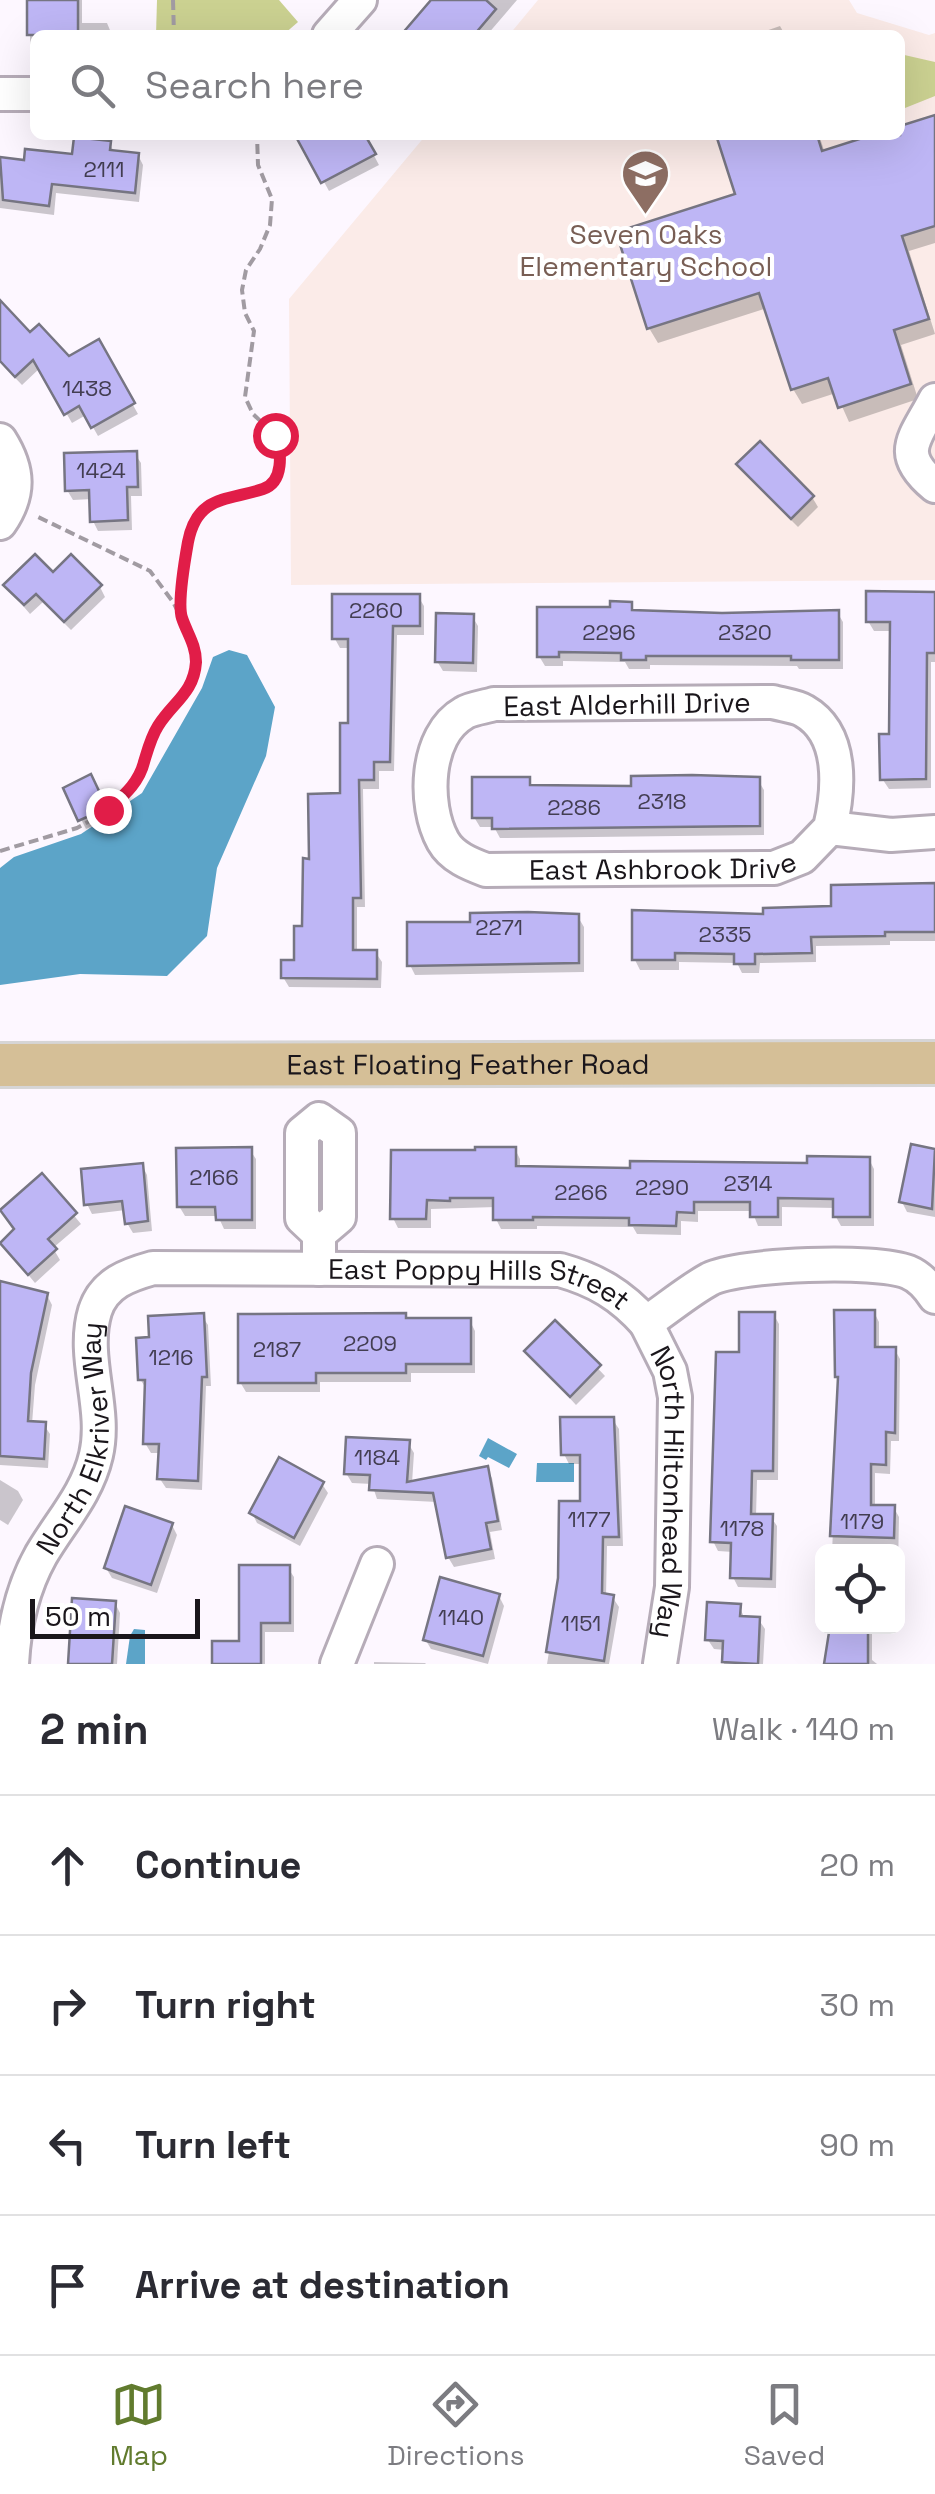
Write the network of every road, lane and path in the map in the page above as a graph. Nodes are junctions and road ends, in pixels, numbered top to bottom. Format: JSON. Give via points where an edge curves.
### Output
{"nodes":[{"id":1,"x":173,"y":0,"type":"edge"},
{"id":2,"x":360,"y":0,"type":"edge"},
{"id":3,"x":174,"y":30,"type":"edge"},
{"id":4,"x":333,"y":30,"type":"edge"},
{"id":5,"x":0,"y":94,"type":"edge"},
{"id":6,"x":30,"y":94,"type":"edge"},
{"id":7,"x":257,"y":140,"type":"edge"},
{"id":8,"x":935,"y":400,"type":"edge"},
{"id":9,"x":0,"y":440,"type":"edge"},
{"id":10,"x":935,"y":486,"type":"edge"},
{"id":11,"x":13,"y":516,"type":"edge"},
{"id":12,"x":180,"y":615,"type":"junction"},
{"id":13,"x":830,"y":828,"type":"junction"},
{"id":14,"x":935,"y":832,"type":"edge"},
{"id":15,"x":443,"y":843,"type":"joint"},
{"id":16,"x":0,"y":851,"type":"edge"},
{"id":17,"x":935,"y":1062,"type":"edge"},
{"id":18,"x":318,"y":1064,"type":"junction"},
{"id":19,"x":0,"y":1065,"type":"edge"},
{"id":20,"x":319,"y":1270,"type":"junction"},
{"id":21,"x":124,"y":1276,"type":"joint"},
{"id":22,"x":930,"y":1290,"type":"edge"},
{"id":23,"x":646,"y":1323,"type":"junction"},
{"id":24,"x":377,"y":1564,"type":"dead end"},
{"id":25,"x":10,"y":1598,"type":"edge"},
{"id":26,"x":12,"y":1664,"type":"edge"},
{"id":27,"x":337,"y":1664,"type":"edge"},
{"id":28,"x":660,"y":1664,"type":"edge"}],
"edges":[{"from":1,"to":3,"type":"path"},
{"from":2,"to":4,"type":"street"},
{"from":5,"to":6,"type":"street"},
{"from":7,"to":12,"type":"path","via":[[258,165],[272,199],[242,290],[254,331],[244,397],[275,435],[279,465],[264,489],[234,494],[200,512],[188,539]]},
{"from":8,"to":10,"type":"street","via":[[911,448],[916,471]]},
{"from":9,"to":11,"type":"street","via":[[14,467]]},
{"from":11,"to":12,"type":"path","via":[[150,571]]},
{"from":12,"to":16,"type":"path","via":[[196,654],[191,687],[157,727],[130,790],[78,828]]},
{"from":13,"to":14,"type":"street","name":"East Ashbrook Drive"},
{"from":13,"to":15,"type":"street","name":"East Ashbrook Drive","via":[[802,857],[774,868],[486,870],[462,861]]},
{"from":13,"to":15,"type":"street","name":"East Alderhill Drive","via":[[835,754],[824,729],[804,710],[773,702],[494,704],[463,713],[441,736],[432,763],[433,812]]},
{"from":17,"to":18,"type":"main road","name":"East Floating Feather Road"},
{"from":18,"to":19,"type":"main road","name":"East Floating Feather Road"},
{"from":18,"to":20,"type":"street","via":[[318,1119],[339,1133],[339,1217],[318,1234]]},
{"from":20,"to":21,"type":"street","name":"East Poppy Hills Street","via":[[153,1268]]},
{"from":20,"to":23,"type":"street","name":"East Poppy Hills Street","via":[[560,1270],[608,1288]]},
{"from":21,"to":25,"type":"street","name":"North Elkriver Way","via":[[96,1309],[91,1336],[97,1453],[84,1491]]},
{"from":22,"to":23,"type":"street","name":"East Poppy Hills Street","via":[[908,1272],[884,1267],[736,1270],[710,1279]]},
{"from":23,"to":28,"type":"street","name":"North Hiltonhead Way","via":[[675,1397],[672,1588]]},
{"from":24,"to":27,"type":"street"},
{"from":25,"to":26,"type":"street","name":"North Elkriver Way"}]}
